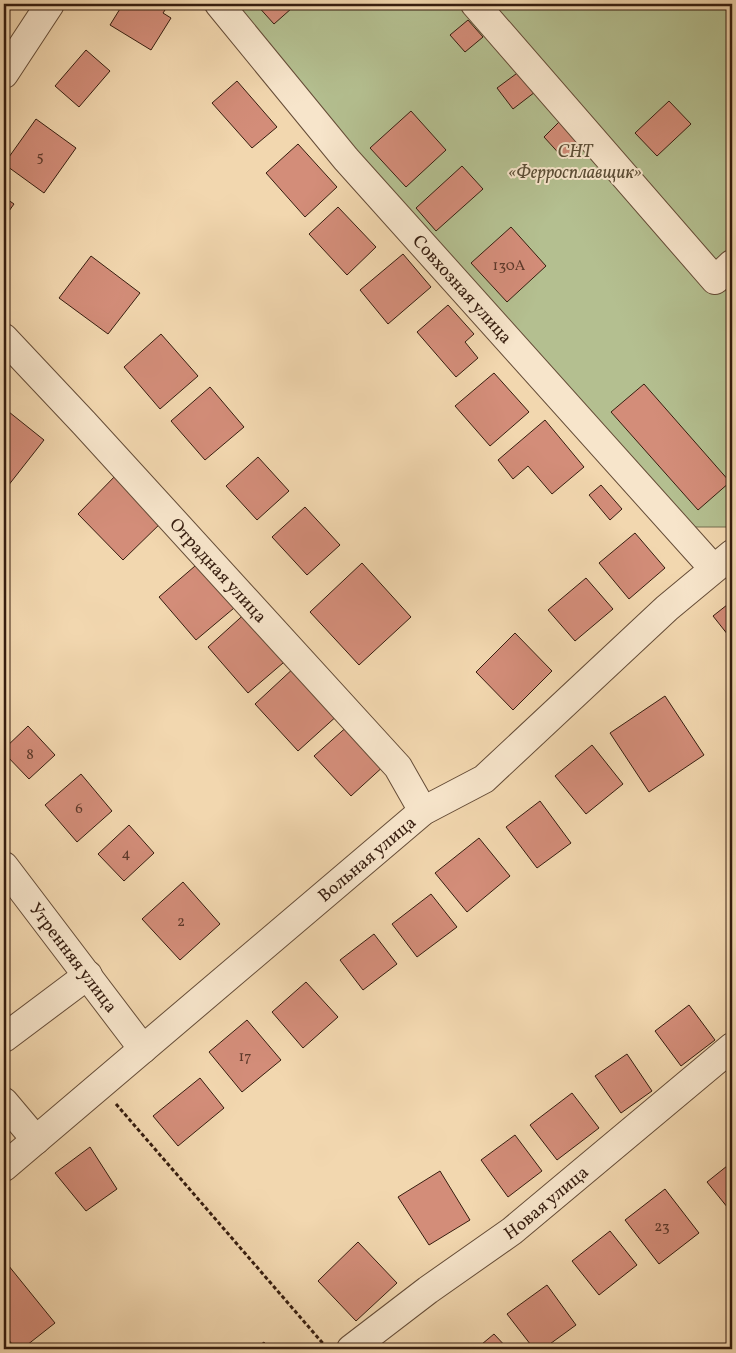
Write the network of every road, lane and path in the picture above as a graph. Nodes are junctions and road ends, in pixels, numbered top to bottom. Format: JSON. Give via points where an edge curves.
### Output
{"nodes":[{"id":1,"x":50,"y":4,"type":"edge"},
{"id":2,"x":219,"y":4,"type":"edge"},
{"id":3,"x":475,"y":4,"type":"edge"},
{"id":4,"x":4,"y":74,"type":"edge"},
{"id":5,"x":732,"y":264,"type":"edge"},
{"id":6,"x":4,"y":338,"type":"edge"},
{"id":7,"x":723,"y":561,"type":"edge"},
{"id":8,"x":423,"y":811,"type":"junction"},
{"id":9,"x":4,"y":866,"type":"edge"},
{"id":10,"x":88,"y":975,"type":"junction"},
{"id":11,"x":4,"y":1038,"type":"edge"},
{"id":12,"x":732,"y":1047,"type":"edge"},
{"id":13,"x":143,"y":1049,"type":"junction"},
{"id":14,"x":101,"y":1087,"type":"junction"},
{"id":15,"x":4,"y":1102,"type":"edge"},
{"id":16,"x":36,"y":1140,"type":"junction"},
{"id":17,"x":4,"y":1167,"type":"edge"},
{"id":18,"x":328,"y":1349,"type":"edge"},
{"id":19,"x":351,"y":1349,"type":"edge"}],
"edges":[{"from":1,"to":4,"type":"street"},
{"from":2,"to":7,"type":"street","name":"Совхозная улица","via":[[346,159]]},
{"from":3,"to":5,"type":"street","via":[[715,280]]},
{"from":6,"to":8,"type":"street","name":"Отрадная улица","via":[[398,767]]},
{"from":7,"to":8,"type":"street","name":"Вольная улица","via":[[484,778]]},
{"from":8,"to":13,"type":"street","name":"Вольная улица"},
{"from":9,"to":10,"type":"street","name":"Утренняя улица"},
{"from":10,"to":11,"type":"street"},
{"from":10,"to":13,"type":"street","name":"Утренняя улица"},
{"from":12,"to":19,"type":"street","name":"Новая улица","via":[[512,1231]]},
{"from":13,"to":14,"type":"street","name":"Вольная улица"},
{"from":14,"to":16,"type":"street","name":"Вольная улица"},
{"from":14,"to":18,"type":"path"},
{"from":15,"to":16,"type":"street"},
{"from":16,"to":17,"type":"street","name":"Вольная улица"}]}
